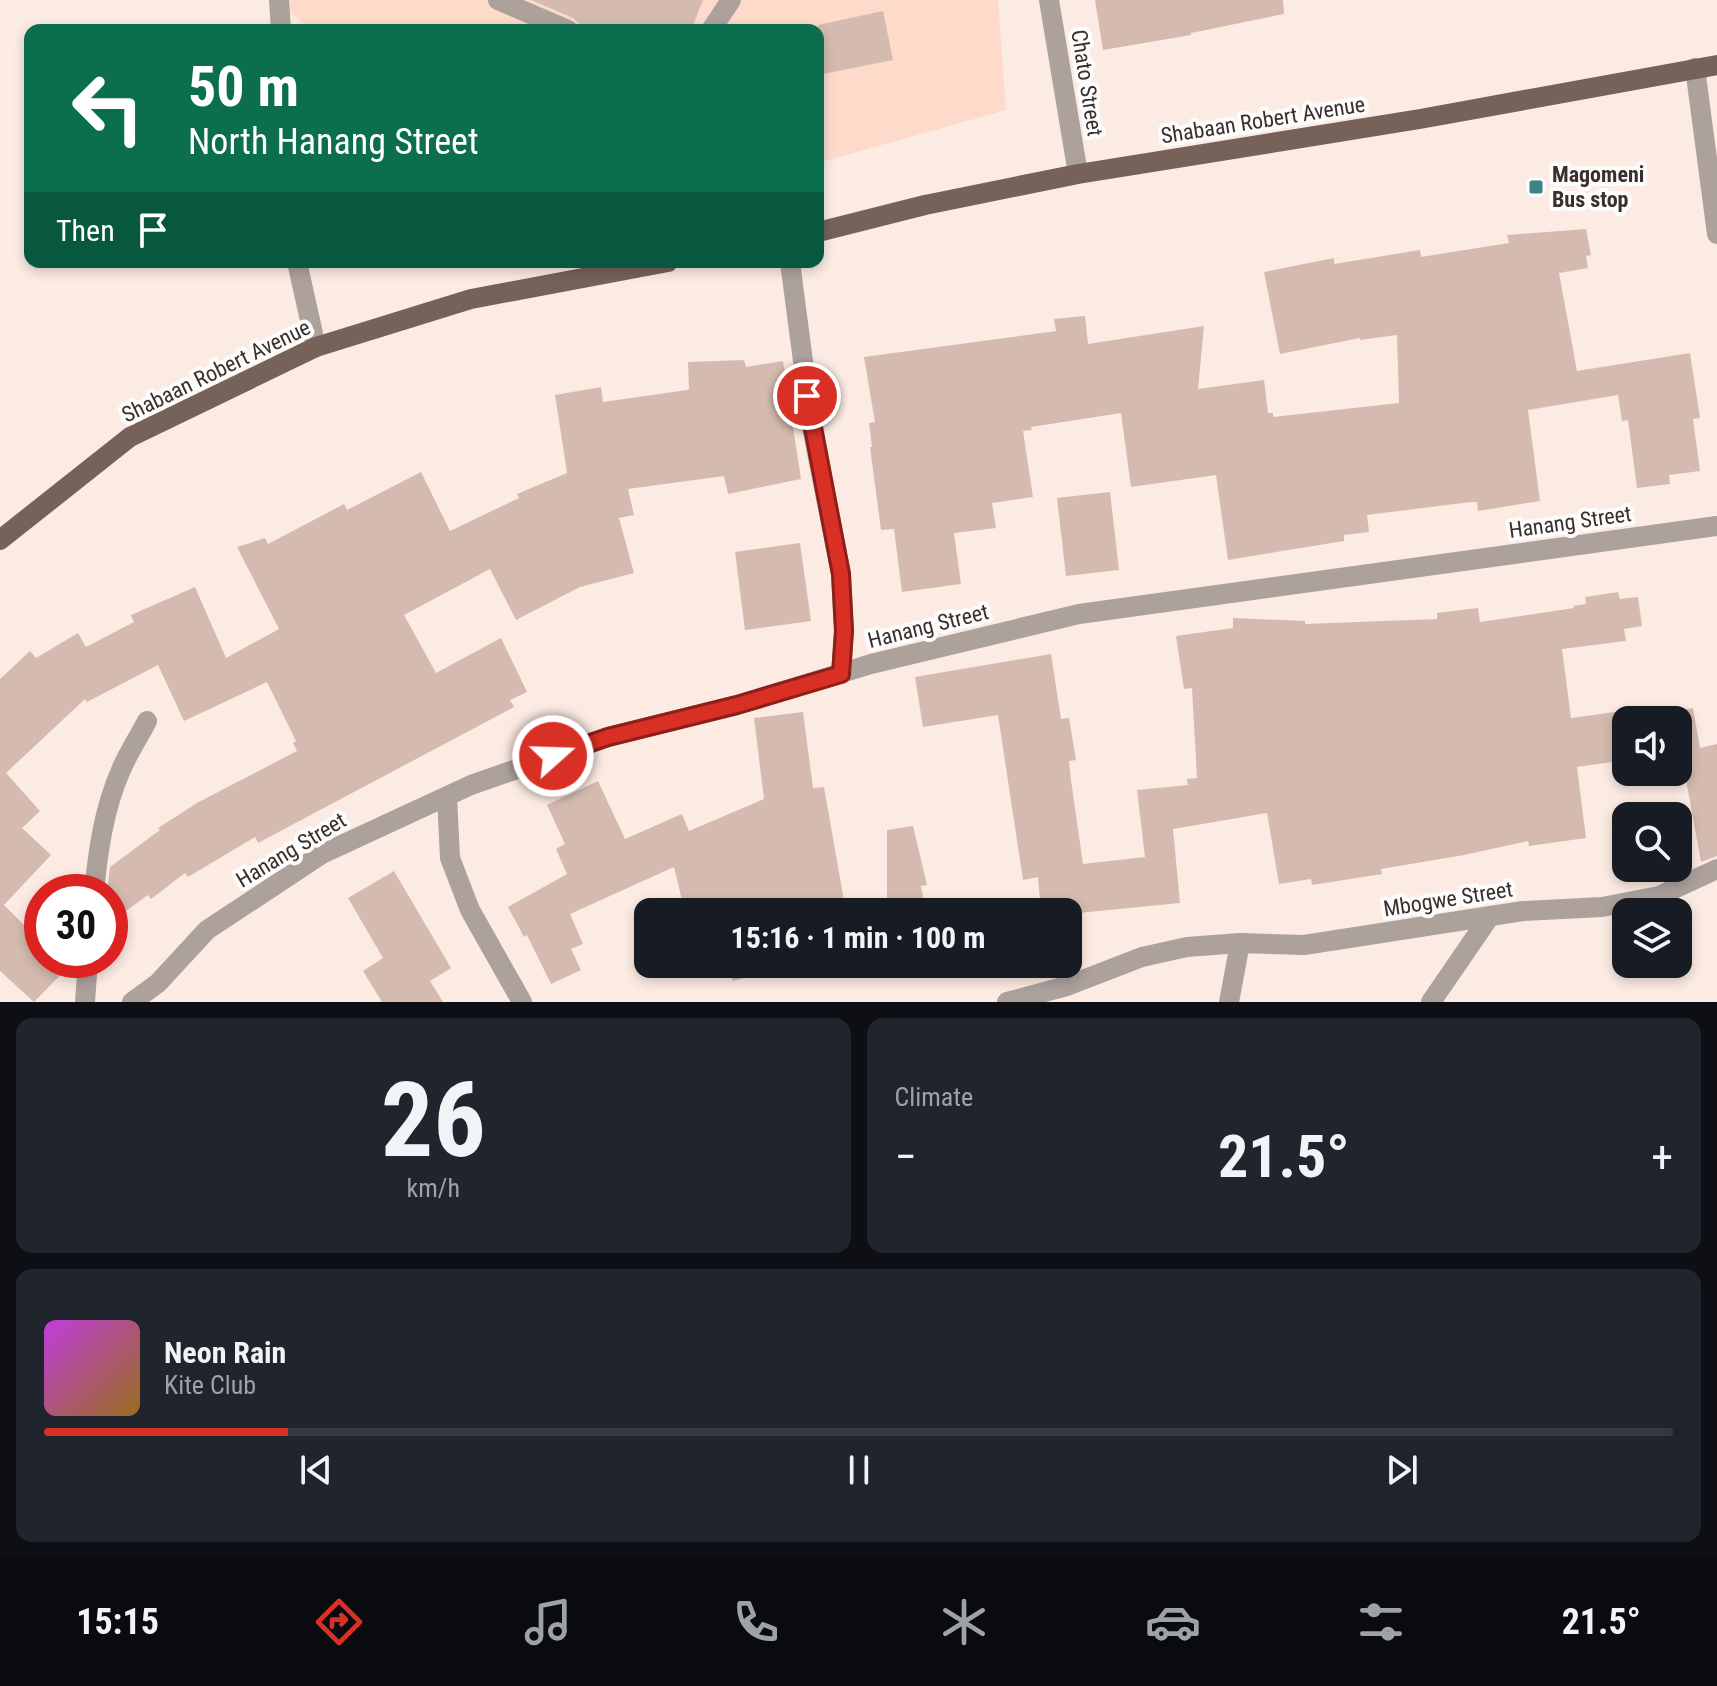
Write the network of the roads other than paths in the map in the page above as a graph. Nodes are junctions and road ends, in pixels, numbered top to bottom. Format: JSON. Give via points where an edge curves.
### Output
{"nodes":[{"id":1,"x":279,"y":0,"type":"edge"},
{"id":2,"x":498,"y":0,"type":"edge"},
{"id":3,"x":731,"y":0,"type":"edge"},
{"id":4,"x":1049,"y":0,"type":"edge"},
{"id":5,"x":281,"y":24,"type":"edge"},
{"id":6,"x":554,"y":24,"type":"edge"},
{"id":7,"x":715,"y":24,"type":"edge"},
{"id":8,"x":1717,"y":65,"type":"edge"},
{"id":9,"x":1695,"y":68,"type":"junction"},
{"id":10,"x":1078,"y":174,"type":"junction"},
{"id":11,"x":824,"y":230,"type":"edge"},
{"id":12,"x":1717,"y":234,"type":"edge"},
{"id":13,"x":298,"y":268,"type":"edge"},
{"id":14,"x":636,"y":268,"type":"edge"},
{"id":15,"x":791,"y":268,"type":"edge"},
{"id":16,"x":316,"y":347,"type":"junction"},
{"id":17,"x":1717,"y":526,"type":"edge"},
{"id":18,"x":0,"y":540,"type":"edge"},
{"id":19,"x":841,"y":674,"type":"junction"},
{"id":20,"x":147,"y":721,"type":"dead end"},
{"id":21,"x":447,"y":796,"type":"junction"},
{"id":22,"x":1717,"y":869,"type":"edge"},
{"id":23,"x":96,"y":874,"type":"edge"},
{"id":24,"x":1490,"y":916,"type":"junction"},
{"id":25,"x":1240,"y":943,"type":"junction"},
{"id":26,"x":87,"y":978,"type":"edge"},
{"id":27,"x":85,"y":1002,"type":"edge"},
{"id":28,"x":132,"y":1002,"type":"edge"},
{"id":29,"x":522,"y":1002,"type":"edge"},
{"id":30,"x":1007,"y":1002,"type":"edge"},
{"id":31,"x":1229,"y":1002,"type":"edge"},
{"id":32,"x":1431,"y":1002,"type":"edge"}],
"edges":[{"from":1,"to":5,"type":"street"},
{"from":2,"to":6,"type":"street"},
{"from":3,"to":7,"type":"street"},
{"from":4,"to":10,"type":"street","name":"Chato Street"},
{"from":8,"to":9,"type":"main road","name":"Shabaan Robert Avenue"},
{"from":9,"to":10,"type":"main road","name":"Shabaan Robert Avenue"},
{"from":9,"to":12,"type":"street"},
{"from":10,"to":11,"type":"main road","name":"Shabaan Robert Avenue"},
{"from":13,"to":16,"type":"street"},
{"from":14,"to":16,"type":"main road","name":"Shabaan Robert Avenue","via":[[471,299]]},
{"from":15,"to":19,"type":"street","via":[[811,422],[841,574]]},
{"from":16,"to":18,"type":"main road","name":"Shabaan Robert Avenue","via":[[130,437]]},
{"from":17,"to":19,"type":"street","name":"Hanang Street","via":[[1079,614]]},
{"from":19,"to":21,"type":"street","name":"Hanang Street","via":[[608,737]]},
{"from":20,"to":23,"type":"street","via":[[120,771],[102,830]]},
{"from":21,"to":28,"type":"street","name":"Hanang Street","via":[[322,854],[207,930],[158,983]]},
{"from":21,"to":29,"type":"street","via":[[450,858],[470,910]]},
{"from":22,"to":24,"type":"street","name":"Mbogwe Street","via":[[1659,896],[1602,907]]},
{"from":24,"to":25,"type":"street","name":"Mbogwe Street","via":[[1304,945]]},
{"from":24,"to":32,"type":"street"},
{"from":25,"to":30,"type":"street","name":"Mbogwe Street","via":[[1142,957]]},
{"from":25,"to":31,"type":"street"},
{"from":26,"to":27,"type":"street"}]}
